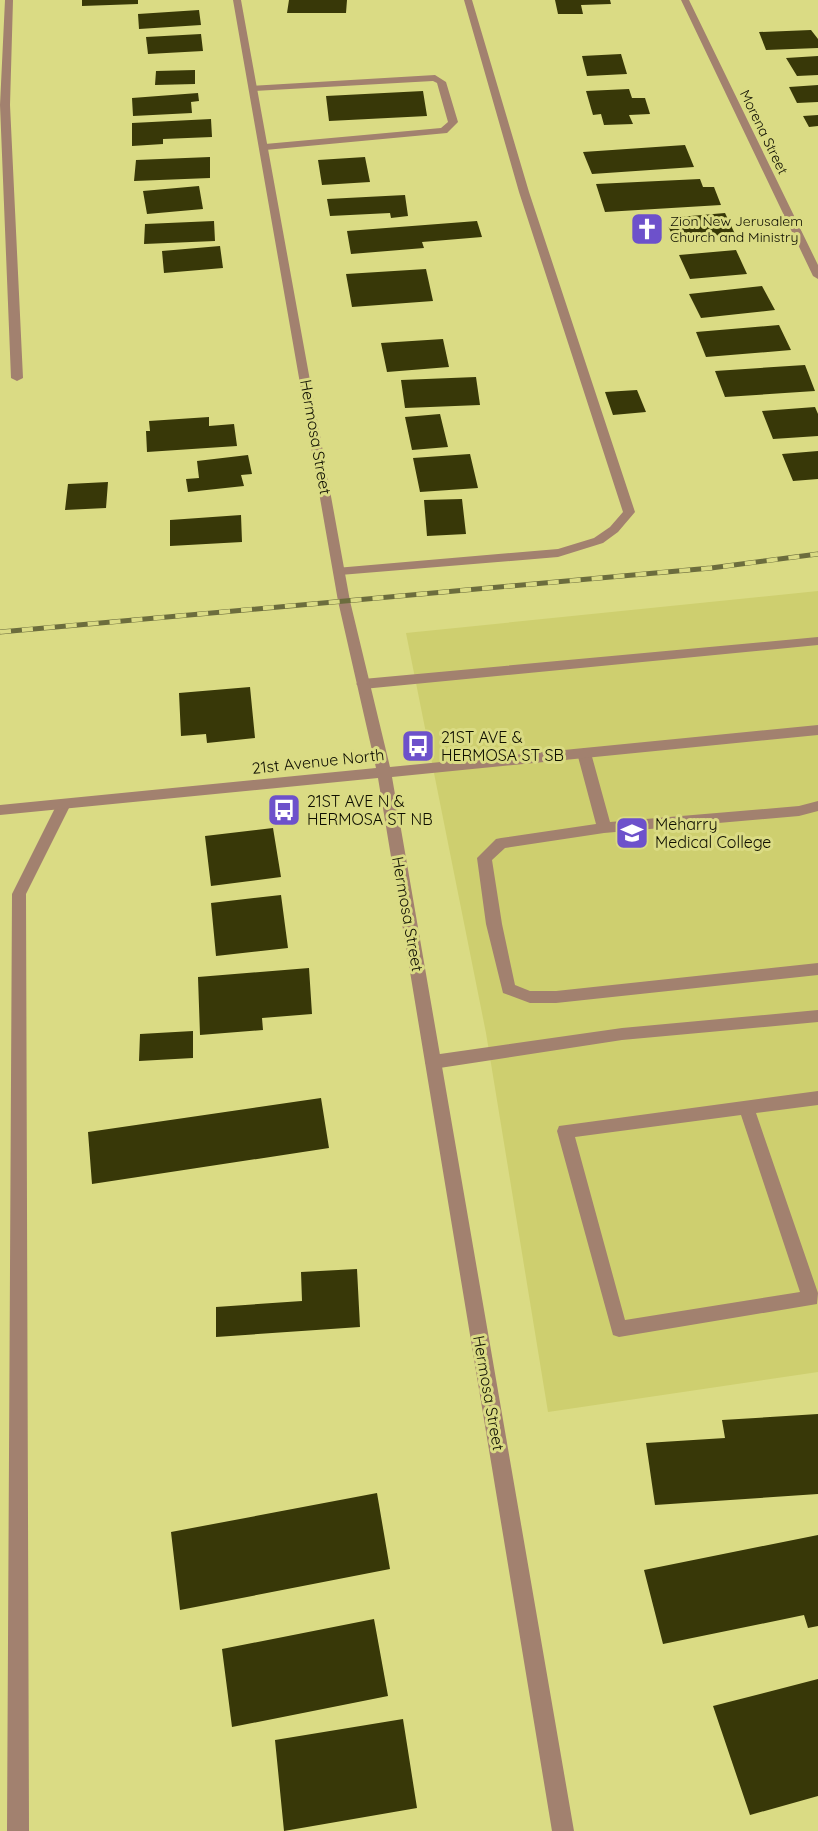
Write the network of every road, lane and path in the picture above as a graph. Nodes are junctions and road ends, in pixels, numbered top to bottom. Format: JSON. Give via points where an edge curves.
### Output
{"nodes":[{"id":1,"x":9,"y":0,"type":"edge"},
{"id":2,"x":237,"y":0,"type":"edge"},
{"id":3,"x":468,"y":0,"type":"edge"},
{"id":4,"x":685,"y":0,"type":"edge"},
{"id":5,"x":253,"y":88,"type":"junction"},
{"id":6,"x":265,"y":147,"type":"junction"},
{"id":7,"x":818,"y":276,"type":"edge"},
{"id":8,"x":17,"y":378,"type":"dead end"},
{"id":9,"x":340,"y":571,"type":"junction"},
{"id":10,"x":818,"y":641,"type":"edge"},
{"id":11,"x":363,"y":684,"type":"junction"},
{"id":12,"x":818,"y":730,"type":"edge"},
{"id":13,"x":584,"y":753,"type":"junction"},
{"id":14,"x":384,"y":773,"type":"junction"},
{"id":15,"x":64,"y":804,"type":"junction"},
{"id":16,"x":818,"y":806,"type":"edge"},
{"id":17,"x":0,"y":810,"type":"edge"},
{"id":18,"x":604,"y":828,"type":"junction"},
{"id":19,"x":818,"y":969,"type":"edge"},
{"id":20,"x":818,"y":1016,"type":"edge"},
{"id":21,"x":433,"y":1062,"type":"junction"},
{"id":22,"x":818,"y":1098,"type":"edge"},
{"id":23,"x":746,"y":1107,"type":"junction"},
{"id":24,"x":18,"y":1831,"type":"edge"},
{"id":25,"x":563,"y":1831,"type":"edge"}],
"edges":[{"from":1,"to":8,"type":"street","via":[[5,105]]},
{"from":2,"to":5,"type":"street","name":"Hermosa Street"},
{"from":3,"to":9,"type":"street","via":[[525,192],[629,512],[617,529],[593,544],[558,553]]},
{"from":4,"to":7,"type":"street","name":"Morena Street"},
{"from":5,"to":6,"type":"street","name":"Hermosa Street"},
{"from":5,"to":6,"type":"street","via":[[435,78],[441,82],[453,122],[444,131]]},
{"from":6,"to":9,"type":"street","name":"Hermosa Street"},
{"from":9,"to":11,"type":"street","name":"Hermosa Street"},
{"from":10,"to":11,"type":"street"},
{"from":11,"to":14,"type":"street","name":"Hermosa Street"},
{"from":12,"to":13,"type":"street","name":"21st Avenue North"},
{"from":13,"to":14,"type":"street","name":"21st Avenue North"},
{"from":13,"to":18,"type":"street"},
{"from":14,"to":15,"type":"street","name":"21st Avenue North"},
{"from":14,"to":21,"type":"street","name":"Hermosa Street"},
{"from":15,"to":17,"type":"street","name":"21st Avenue North"},
{"from":15,"to":24,"type":"street","via":[[19,894]]},
{"from":16,"to":18,"type":"street","via":[[799,811]]},
{"from":18,"to":19,"type":"street","via":[[501,843],[484,858],[508,989],[530,997],[556,997]]},
{"from":20,"to":21,"type":"street","via":[[622,1034]]},
{"from":21,"to":25,"type":"street","name":"Hermosa Street"},
{"from":22,"to":23,"type":"street"},
{"from":23,"to":23,"type":"street","via":[[565,1131],[619,1329],[812,1298]]}]}
